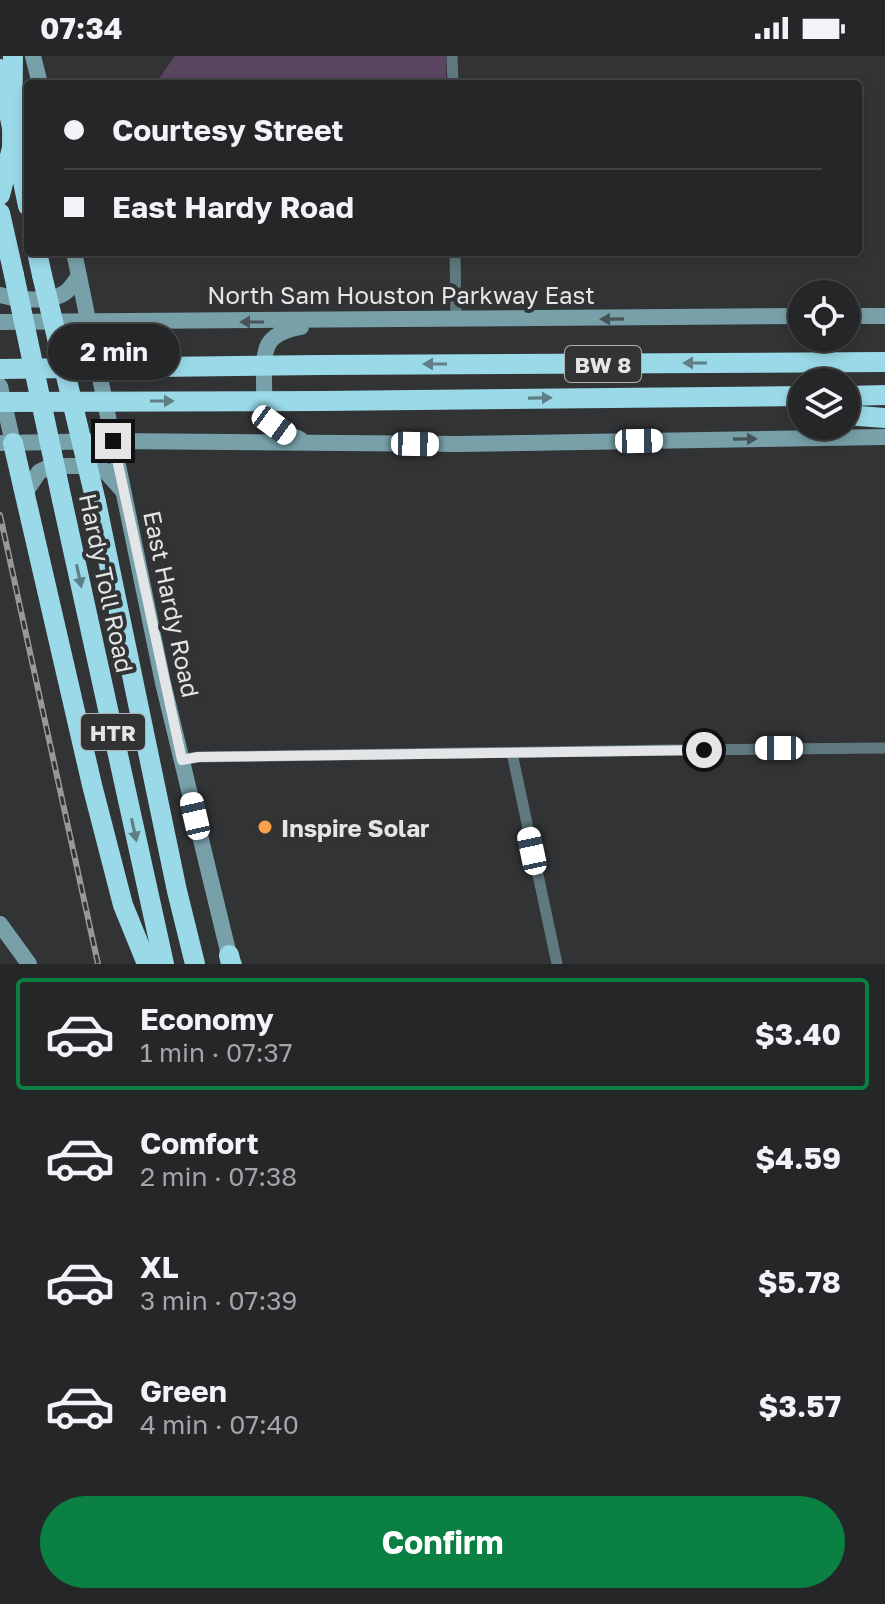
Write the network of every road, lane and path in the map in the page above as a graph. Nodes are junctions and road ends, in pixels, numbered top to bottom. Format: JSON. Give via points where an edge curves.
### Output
{"nodes":[{"id":1,"x":13,"y":56,"type":"edge"},
{"id":2,"x":33,"y":56,"type":"edge"},
{"id":3,"x":452,"y":56,"type":"edge"},
{"id":4,"x":0,"y":69,"type":"edge"},
{"id":5,"x":39,"y":80,"type":"edge"},
{"id":6,"x":453,"y":80,"type":"edge"},
{"id":7,"x":24,"y":186,"type":"edge"},
{"id":8,"x":0,"y":195,"type":"edge"},
{"id":9,"x":0,"y":213,"type":"edge"},
{"id":10,"x":38,"y":256,"type":"edge"},
{"id":11,"x":75,"y":256,"type":"edge"},
{"id":12,"x":455,"y":256,"type":"edge"},
{"id":13,"x":79,"y":276,"type":"junction"},
{"id":14,"x":0,"y":295,"type":"edge"},
{"id":15,"x":788,"y":316,"type":"edge"},
{"id":16,"x":860,"y":316,"type":"edge"},
{"id":17,"x":885,"y":316,"type":"edge"},
{"id":18,"x":456,"y":320,"type":"junction"},
{"id":19,"x":0,"y":322,"type":"edge"},
{"id":20,"x":88,"y":322,"type":"junction"},
{"id":21,"x":330,"y":322,"type":"junction"},
{"id":22,"x":885,"y":359,"type":"edge"},
{"id":23,"x":0,"y":369,"type":"edge"},
{"id":24,"x":0,"y":386,"type":"edge"},
{"id":25,"x":885,"y":395,"type":"edge"},
{"id":26,"x":788,"y":396,"type":"edge"},
{"id":27,"x":860,"y":396,"type":"edge"},
{"id":28,"x":725,"y":397,"type":"junction"},
{"id":29,"x":0,"y":402,"type":"edge"},
{"id":30,"x":788,"y":406,"type":"edge"},
{"id":31,"x":860,"y":416,"type":"edge"},
{"id":32,"x":885,"y":418,"type":"edge"},
{"id":33,"x":885,"y":437,"type":"edge"},
{"id":34,"x":113,"y":441,"type":"junction"},
{"id":35,"x":6,"y":443,"type":"edge"},
{"id":36,"x":313,"y":443,"type":"junction"},
{"id":37,"x":123,"y":491,"type":"junction"},
{"id":38,"x":25,"y":493,"type":"junction"},
{"id":39,"x":885,"y":748,"type":"edge"},
{"id":40,"x":512,"y":753,"type":"junction"},
{"id":41,"x":182,"y":760,"type":"junction"},
{"id":42,"x":0,"y":924,"type":"edge"},
{"id":43,"x":231,"y":961,"type":"edge"},
{"id":44,"x":29,"y":964,"type":"edge"},
{"id":45,"x":147,"y":964,"type":"edge"},
{"id":46,"x":164,"y":964,"type":"edge"},
{"id":47,"x":195,"y":964,"type":"edge"},
{"id":48,"x":557,"y":964,"type":"edge"}],
"edges":[{"from":1,"to":8,"type":"highway","bridge":true,"via":[[12,148]]},
{"from":2,"to":5,"type":"main road"},
{"from":3,"to":6,"type":"street"},
{"from":4,"to":7,"type":"highway"},
{"from":9,"to":46,"type":"highway","name":"Hardy Toll Road","number":"HTR","one_way":true,"bridge":true},
{"from":10,"to":47,"type":"highway","name":"Hardy Toll Road","number":"HTR","bridge":true},
{"from":11,"to":13,"type":"main road","name":"East Hardy Road"},
{"from":12,"to":18,"type":"street"},
{"from":13,"to":14,"type":"main road","via":[[54,298]]},
{"from":13,"to":20,"type":"main road","name":"East Hardy Road"},
{"from":15,"to":18,"type":"main road","name":"North Sam Houston Parkway East","one_way":true},
{"from":16,"to":17,"type":"main road"},
{"from":18,"to":21,"type":"main road","name":"North Sam Houston Parkway East"},
{"from":19,"to":20,"type":"main road","name":"North Sam Houston Parkway East"},
{"from":21,"to":20,"type":"main road","name":"North Sam Houston Parkway East","one_way":true},
{"from":20,"to":34,"type":"main road","name":"East Hardy Road"},
{"from":21,"to":36,"type":"main road","via":[[288,329],[264,350],[264,409],[287,435]]},
{"from":22,"to":23,"type":"highway","number":"BW 8","one_way":true,"bridge":true},
{"from":24,"to":35,"type":"main road"},
{"from":25,"to":27,"type":"highway"},
{"from":26,"to":28,"type":"highway","number":"BW 8"},
{"from":29,"to":28,"type":"highway","number":"BW 8","one_way":true,"bridge":true},
{"from":28,"to":30,"type":"highway"},
{"from":31,"to":32,"type":"highway"},
{"from":36,"to":33,"type":"main road","one_way":true},
{"from":34,"to":35,"type":"main road"},
{"from":34,"to":36,"type":"main road"},
{"from":34,"to":37,"type":"main road","name":"East Hardy Road"},
{"from":35,"to":38,"type":"highway"},
{"from":37,"to":38,"type":"main road","via":[[104,470],[51,466],[39,472]]},
{"from":37,"to":41,"type":"main road","name":"East Hardy Road"},
{"from":38,"to":45,"type":"highway","via":[[123,905]]},
{"from":39,"to":40,"type":"street"},
{"from":40,"to":41,"type":"street"},
{"from":40,"to":48,"type":"street"},
{"from":41,"to":43,"type":"main road","name":"East Hardy Road"},
{"from":42,"to":44,"type":"main road"}]}
